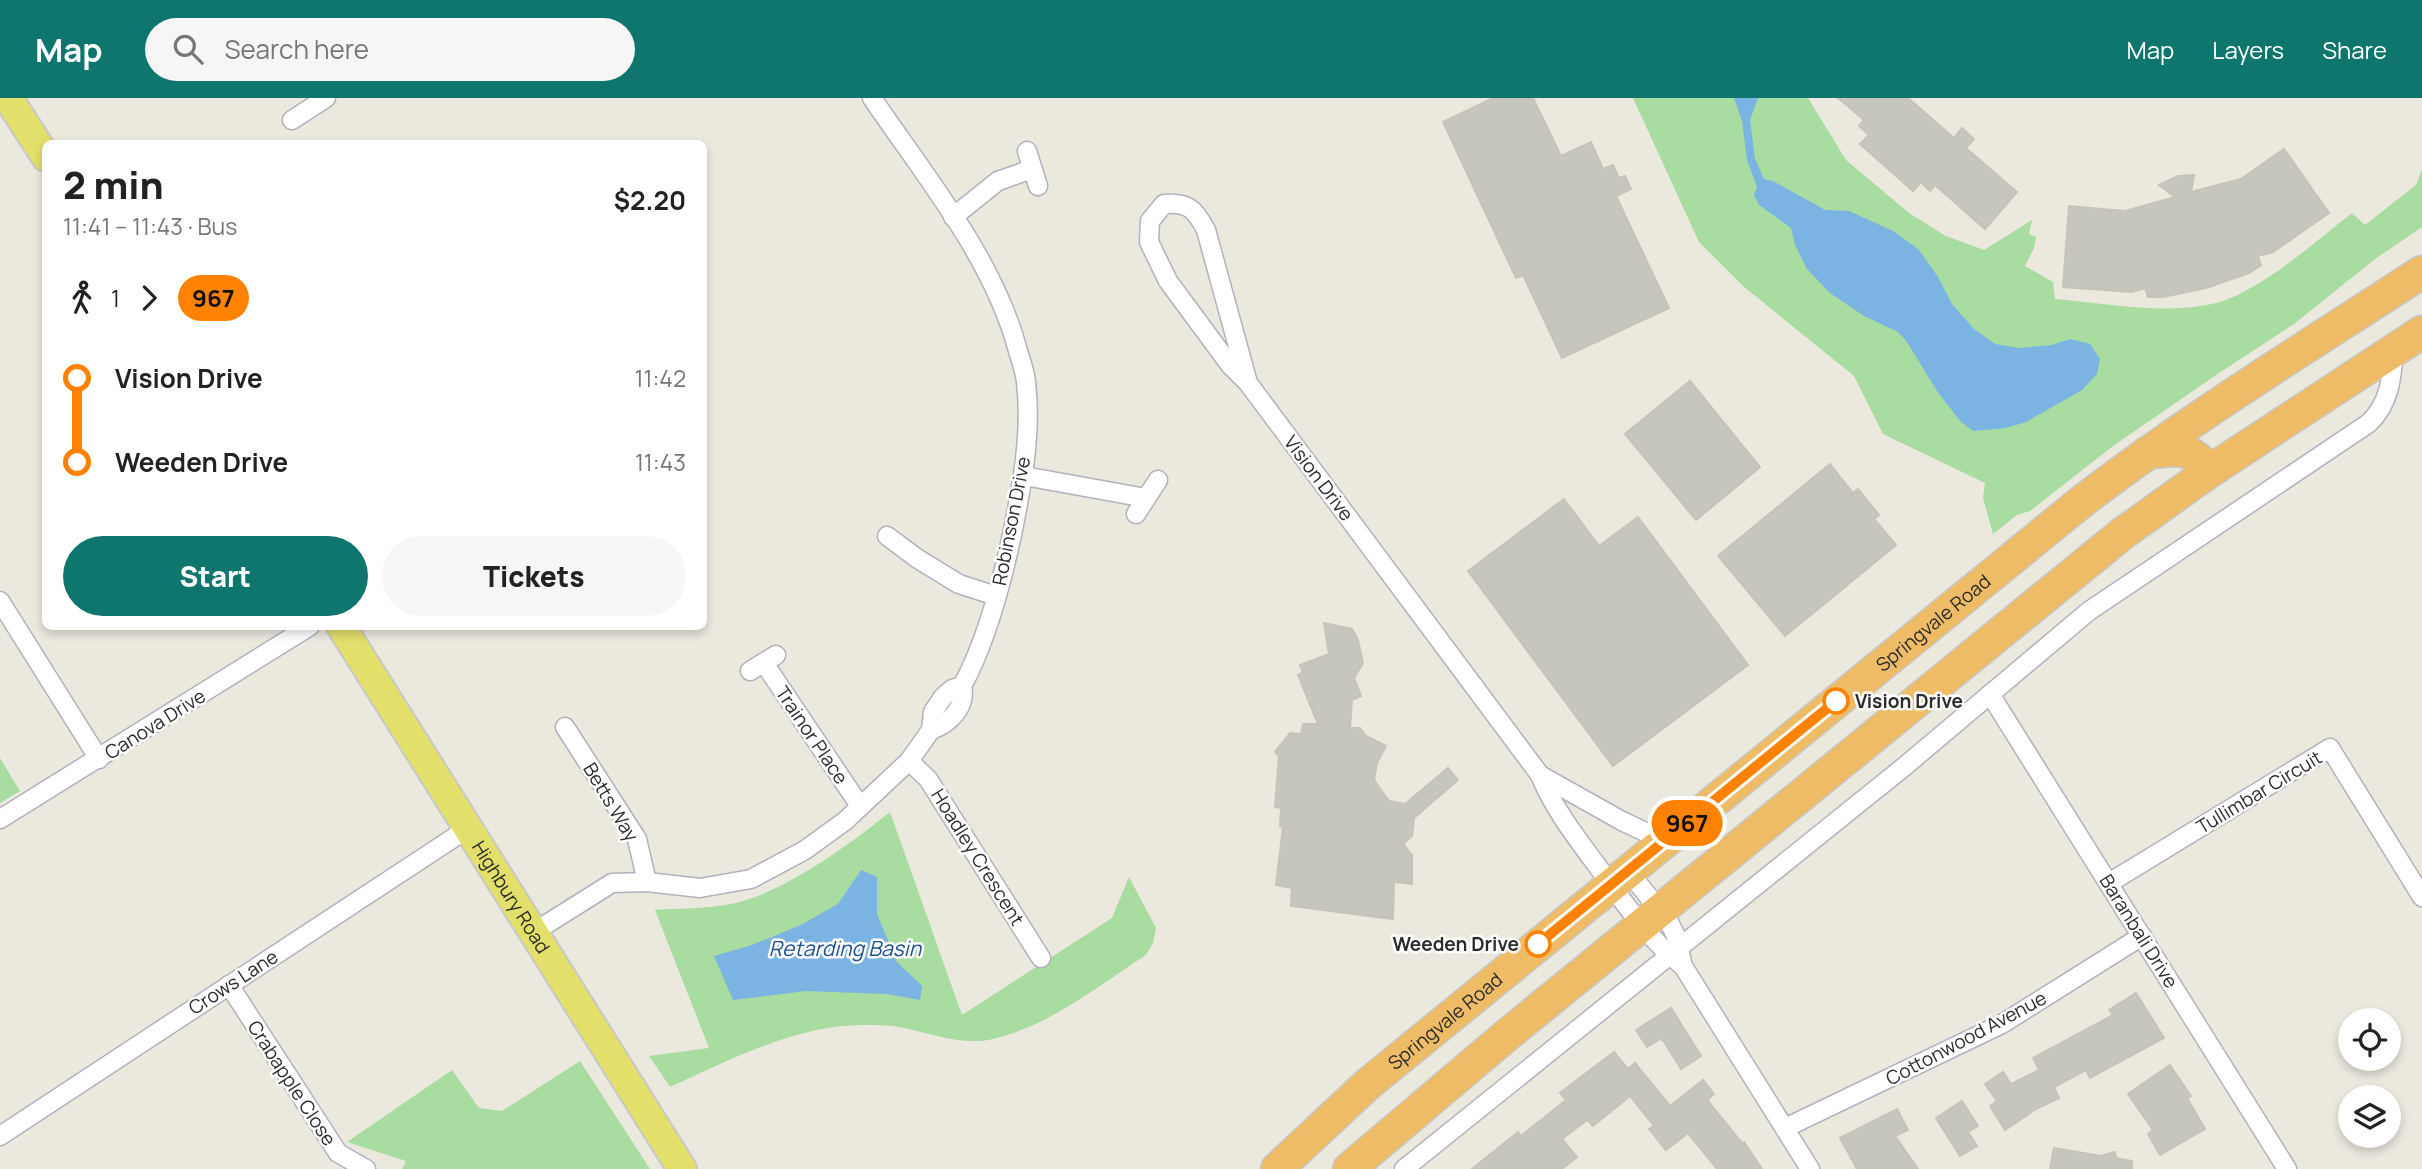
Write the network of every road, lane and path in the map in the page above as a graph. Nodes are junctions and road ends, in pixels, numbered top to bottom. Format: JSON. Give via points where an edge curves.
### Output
{"nodes":[{"id":1,"x":8,"y":98,"type":"edge"},
{"id":2,"x":326,"y":98,"type":"edge"},
{"id":3,"x":872,"y":98,"type":"edge"},
{"id":4,"x":292,"y":120,"type":"dead end"},
{"id":5,"x":42,"y":151,"type":"edge"},
{"id":6,"x":1032,"y":168,"type":"dead end"},
{"id":7,"x":953,"y":217,"type":"junction"},
{"id":8,"x":2422,"y":272,"type":"edge"},
{"id":9,"x":2422,"y":332,"type":"edge"},
{"id":10,"x":2394,"y":350,"type":"junction"},
{"id":11,"x":1248,"y":383,"type":"junction"},
{"id":12,"x":2147,"y":453,"type":"junction"},
{"id":13,"x":2210,"y":471,"type":"junction"},
{"id":14,"x":1024,"y":476,"type":"junction"},
{"id":15,"x":1158,"y":480,"type":"dead end"},
{"id":16,"x":1146,"y":498,"type":"junction"},
{"id":17,"x":1136,"y":514,"type":"dead end"},
{"id":18,"x":887,"y":536,"type":"dead end"},
{"id":19,"x":996,"y":596,"type":"junction"},
{"id":20,"x":0,"y":601,"type":"edge"},
{"id":21,"x":304,"y":630,"type":"edge"},
{"id":22,"x":343,"y":630,"type":"edge"},
{"id":23,"x":763,"y":663,"type":"dead end"},
{"id":24,"x":1990,"y":694,"type":"junction"},
{"id":25,"x":565,"y":727,"type":"dead end"},
{"id":26,"x":99,"y":759,"type":"junction"},
{"id":27,"x":909,"y":761,"type":"junction"},
{"id":28,"x":1540,"y":775,"type":"junction"},
{"id":29,"x":859,"y":806,"type":"junction"},
{"id":30,"x":0,"y":819,"type":"edge"},
{"id":31,"x":467,"y":829,"type":"junction"},
{"id":32,"x":1664,"y":841,"type":"junction"},
{"id":33,"x":1619,"y":877,"type":"junction"},
{"id":34,"x":647,"y":882,"type":"junction"},
{"id":35,"x":2109,"y":883,"type":"junction"},
{"id":36,"x":2422,"y":897,"type":"edge"},
{"id":37,"x":1651,"y":918,"type":"junction"},
{"id":38,"x":534,"y":932,"type":"junction"},
{"id":39,"x":2142,"y":936,"type":"junction"},
{"id":40,"x":1677,"y":957,"type":"junction"},
{"id":41,"x":1041,"y":958,"type":"dead end"},
{"id":42,"x":229,"y":985,"type":"junction"},
{"id":43,"x":1785,"y":1128,"type":"junction"},
{"id":44,"x":0,"y":1136,"type":"edge"},
{"id":45,"x":366,"y":1169,"type":"edge"},
{"id":46,"x":682,"y":1169,"type":"edge"},
{"id":47,"x":1277,"y":1169,"type":"edge"},
{"id":48,"x":1349,"y":1169,"type":"edge"},
{"id":49,"x":1404,"y":1169,"type":"edge"},
{"id":50,"x":1810,"y":1169,"type":"edge"},
{"id":51,"x":2287,"y":1169,"type":"edge"}],
"edges":[{"from":1,"to":5,"type":"main road"},
{"from":2,"to":4,"type":"street"},
{"from":3,"to":7,"type":"street","name":"Robinson Drive"},
{"from":6,"to":7,"type":"street","via":[[998,181]]},
{"from":7,"to":14,"type":"street","name":"Robinson Drive","via":[[996,287],[1014,336],[1026,380]]},
{"from":8,"to":12,"type":"highway","name":"Springvale Road"},
{"from":9,"to":10,"type":"highway"},
{"from":10,"to":13,"type":"highway"},
{"from":10,"to":24,"type":"street","via":[[2391,385],[2369,423],[2099,603]]},
{"from":11,"to":11,"type":"street","name":"Vision Drive","via":[[1168,281],[1149,242],[1150,221],[1164,204],[1180,203],[1198,213],[1206,230]]},
{"from":11,"to":28,"type":"street","name":"Vision Drive"},
{"from":12,"to":13,"type":"highway","via":[[2188,450]]},
{"from":12,"to":32,"type":"highway","name":"Springvale Road"},
{"from":13,"to":37,"type":"highway","via":[[2122,534]]},
{"from":14,"to":16,"type":"street"},
{"from":14,"to":19,"type":"street","name":"Robinson Drive"},
{"from":15,"to":16,"type":"street"},
{"from":16,"to":17,"type":"street"},
{"from":18,"to":19,"type":"street","via":[[959,584]]},
{"from":19,"to":27,"type":"street","name":"Robinson Drive","via":[[962,686],[961,704],[943,726],[931,730]]},
{"from":20,"to":26,"type":"street"},
{"from":21,"to":26,"type":"street","name":"Canova Drive"},
{"from":22,"to":31,"type":"main road","name":"Highbury Road"},
{"from":23,"to":29,"type":"street","name":"Trainor Place"},
{"from":24,"to":35,"type":"street","name":"Baranbali Drive"},
{"from":24,"to":40,"type":"street"},
{"from":25,"to":34,"type":"street","name":"Betts Way","via":[[637,839]]},
{"from":26,"to":30,"type":"street","name":"Canova Drive"},
{"from":27,"to":29,"type":"street","name":"Robinson Drive"},
{"from":27,"to":41,"type":"street","name":"Hoadley Crescent","via":[[928,779]]},
{"from":28,"to":32,"type":"street","name":"Vision Drive"},
{"from":28,"to":33,"type":"street","name":"Vision Drive","via":[[1548,794]]},
{"from":29,"to":34,"type":"street","name":"Robinson Drive","via":[[805,850],[751,879],[700,888]]},
{"from":31,"to":38,"type":"main road","name":"Highbury Road"},
{"from":31,"to":42,"type":"street","name":"Crows Lane"},
{"from":32,"to":33,"type":"highway","name":"Springvale Road"},
{"from":33,"to":37,"type":"street"},
{"from":33,"to":47,"type":"highway","name":"Springvale Road","via":[[1368,1084]]},
{"from":34,"to":38,"type":"street","name":"Robinson Drive","via":[[612,883]]},
{"from":35,"to":36,"type":"street","name":"Tullimbar Circuit","via":[[2330,748]]},
{"from":35,"to":39,"type":"street","name":"Baranbali Drive"},
{"from":37,"to":40,"type":"street"},
{"from":37,"to":48,"type":"highway"},
{"from":38,"to":46,"type":"main road","name":"Highbury Road"},
{"from":39,"to":43,"type":"street","name":"Cottonwood Avenue","via":[[2002,1024]]},
{"from":39,"to":51,"type":"street","name":"Baranbali Drive"},
{"from":40,"to":43,"type":"street"},
{"from":40,"to":49,"type":"street"},
{"from":42,"to":44,"type":"street","name":"Crows Lane"},
{"from":42,"to":45,"type":"street","name":"Crabapple Close","via":[[338,1153]]},
{"from":43,"to":50,"type":"street"}]}
